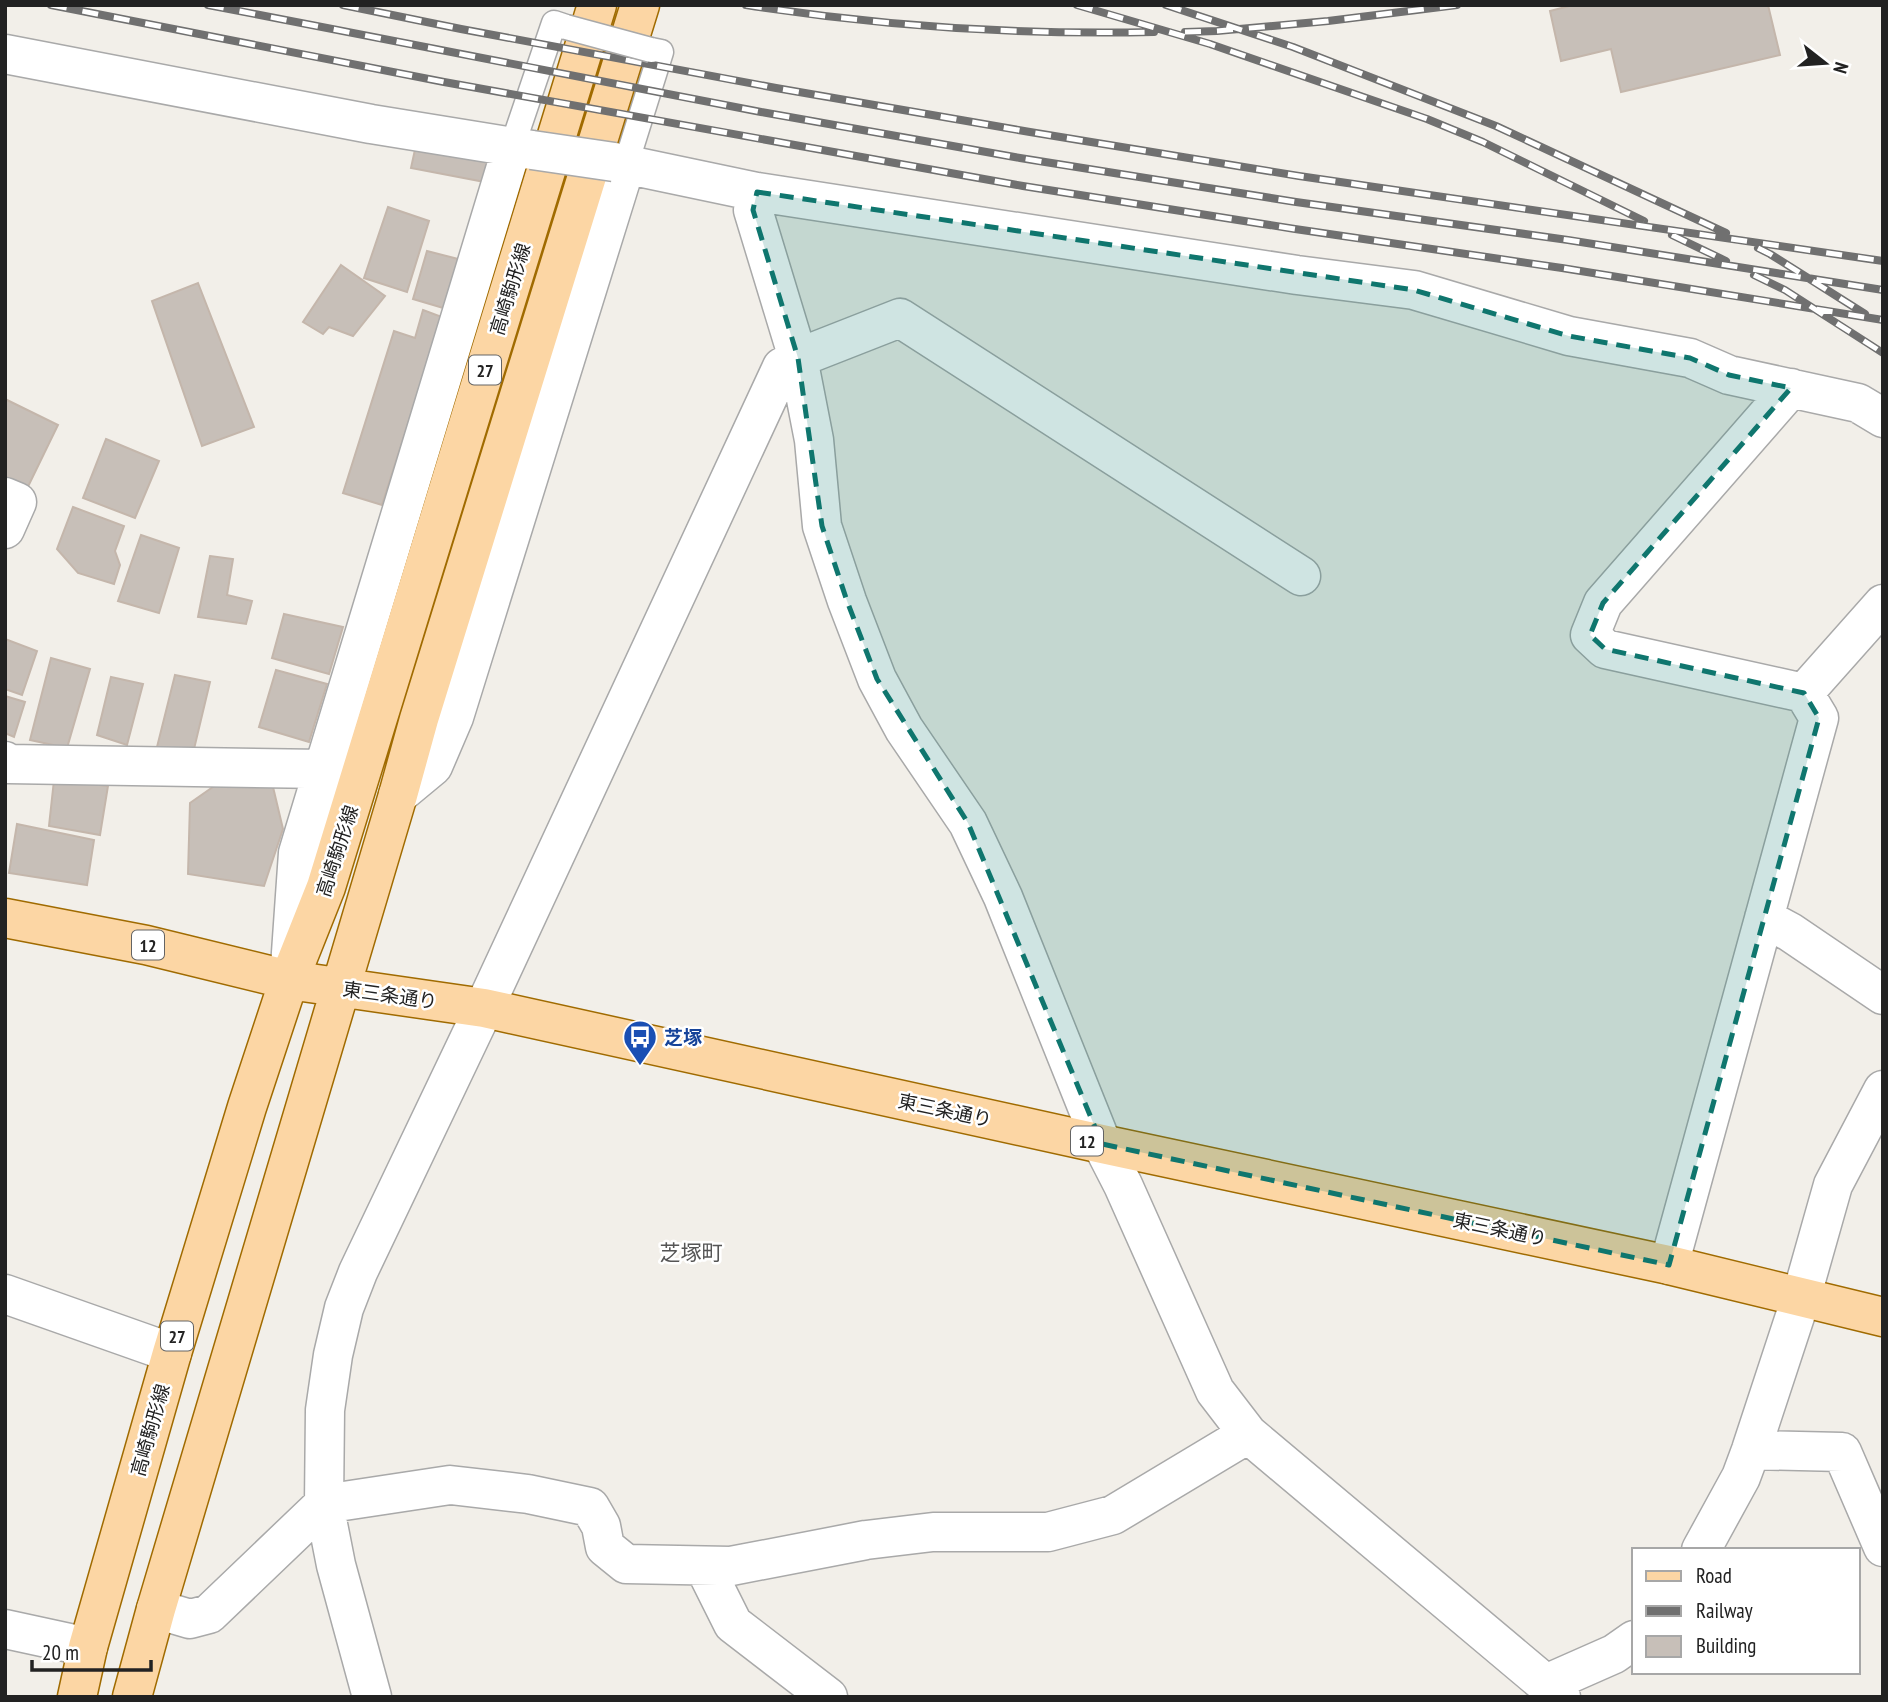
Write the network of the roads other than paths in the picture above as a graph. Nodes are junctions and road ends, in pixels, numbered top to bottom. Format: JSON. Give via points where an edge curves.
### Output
{"nodes":[{"id":1,"x":597,"y":5,"type":"edge"},
{"id":2,"x":640,"y":5,"type":"edge"},
{"id":3,"x":5,"y":54,"type":"edge"},
{"id":4,"x":522,"y":148,"type":"junction"},
{"id":5,"x":620,"y":163,"type":"junction"},
{"id":6,"x":757,"y":192,"type":"junction"},
{"id":7,"x":798,"y":358,"type":"junction"},
{"id":8,"x":1791,"y":388,"type":"junction"},
{"id":9,"x":1883,"y":418,"type":"edge"},
{"id":10,"x":5,"y":497,"type":"edge"},
{"id":11,"x":5,"y":529,"type":"edge"},
{"id":12,"x":1301,"y":576,"type":"dead end"},
{"id":13,"x":1883,"y":604,"type":"edge"},
{"id":14,"x":1804,"y":693,"type":"junction"},
{"id":15,"x":6,"y":768,"type":"edge"},
{"id":16,"x":324,"y":769,"type":"junction"},
{"id":17,"x":361,"y":775,"type":"junction"},
{"id":18,"x":398,"y":795,"type":"junction"},
{"id":19,"x":5,"y":918,"type":"edge"},
{"id":20,"x":1765,"y":918,"type":"junction"},
{"id":21,"x":289,"y":980,"type":"junction"},
{"id":22,"x":340,"y":988,"type":"junction"},
{"id":23,"x":1883,"y":995,"type":"edge"},
{"id":24,"x":484,"y":1008,"type":"junction"},
{"id":25,"x":1883,"y":1090,"type":"edge"},
{"id":26,"x":1102,"y":1144,"type":"junction"},
{"id":27,"x":1669,"y":1265,"type":"junction"},
{"id":28,"x":5,"y":1294,"type":"edge"},
{"id":29,"x":1801,"y":1298,"type":"junction"},
{"id":30,"x":1883,"y":1317,"type":"edge"},
{"id":31,"x":172,"y":1353,"type":"junction"},
{"id":32,"x":1248,"y":1434,"type":"junction"},
{"id":33,"x":1751,"y":1450,"type":"junction"},
{"id":34,"x":324,"y":1504,"type":"junction"},
{"id":35,"x":1883,"y":1547,"type":"edge"},
{"id":36,"x":1702,"y":1548,"type":"edge"},
{"id":37,"x":704,"y":1566,"type":"junction"},
{"id":38,"x":156,"y":1609,"type":"junction"},
{"id":39,"x":5,"y":1629,"type":"edge"},
{"id":40,"x":1632,"y":1641,"type":"edge"},
{"id":41,"x":88,"y":1647,"type":"junction"},
{"id":42,"x":1553,"y":1690,"type":"edge"},
{"id":43,"x":77,"y":1697,"type":"edge"},
{"id":44,"x":132,"y":1697,"type":"edge"},
{"id":45,"x":372,"y":1697,"type":"edge"},
{"id":46,"x":828,"y":1697,"type":"edge"}],
"edges":[{"from":1,"to":17,"type":"main road","name":"高崎駒形線","number":"27"},
{"from":2,"to":18,"type":"main road","name":"高崎駒形線","number":"27"},
{"from":3,"to":4,"type":"street"},
{"from":4,"to":5,"type":"street","bridge":true},
{"from":4,"to":5,"type":"lane","bridge":true,"via":[[554,23],[661,52]]},
{"from":4,"to":16,"type":"street"},
{"from":5,"to":6,"type":"street"},
{"from":5,"to":18,"type":"street","via":[[454,717],[433,766]]},
{"from":6,"to":7,"type":"street","via":[[753,210]]},
{"from":6,"to":8,"type":"street","via":[[1414,290],[1569,336],[1690,358],[1729,375]]},
{"from":7,"to":12,"type":"street","via":[[900,318]]},
{"from":7,"to":24,"type":"street","via":[[782,367]]},
{"from":7,"to":26,"type":"street","via":[[814,440],[822,526],[846,601],[872,668],[904,729],[968,823],[1003,897]]},
{"from":8,"to":9,"type":"street","via":[[1858,402]]},
{"from":8,"to":14,"type":"street","via":[[1603,603],[1591,635],[1605,649]]},
{"from":10,"to":11,"type":"street","via":[[17,502]]},
{"from":13,"to":14,"type":"street"},
{"from":14,"to":20,"type":"street","via":[[1819,718]]},
{"from":15,"to":16,"type":"street"},
{"from":16,"to":17,"type":"street"},
{"from":16,"to":21,"type":"street","via":[[298,853]]},
{"from":17,"to":21,"type":"main road","name":"高崎駒形線","number":"27","via":[[326,887]]},
{"from":18,"to":22,"type":"main road","name":"高崎駒形線","number":"27"},
{"from":19,"to":21,"type":"main road","name":"東三条通り","number":"12","via":[[146,945]]},
{"from":20,"to":23,"type":"street"},
{"from":20,"to":27,"type":"street"},
{"from":21,"to":22,"type":"main road","name":"東三条通り","number":"12"},
{"from":21,"to":31,"type":"main road","name":"高崎駒形線","number":"27"},
{"from":22,"to":24,"type":"main road","name":"東三条通り","number":"12"},
{"from":22,"to":38,"type":"main road","name":"高崎駒形線","number":"27"},
{"from":24,"to":26,"type":"main road","name":"東三条通り","number":"12"},
{"from":24,"to":34,"type":"street","via":[[344,1308],[325,1410]]},
{"from":25,"to":29,"type":"street","via":[[1833,1185]]},
{"from":26,"to":27,"type":"main road","name":"東三条通り","number":"12"},
{"from":26,"to":32,"type":"street","via":[[1215,1391]]},
{"from":27,"to":29,"type":"main road","name":"東三条通り","number":"12"},
{"from":28,"to":31,"type":"street"},
{"from":29,"to":30,"type":"main road","name":"東三条通り","number":"12"},
{"from":29,"to":33,"type":"street"},
{"from":31,"to":41,"type":"main road","name":"高崎駒形線","number":"27"},
{"from":32,"to":37,"type":"street","via":[[1113,1515],[1048,1532],[933,1532],[731,1566]]},
{"from":32,"to":42,"type":"street"},
{"from":33,"to":35,"type":"street","via":[[1842,1452]]},
{"from":33,"to":36,"type":"street"},
{"from":34,"to":37,"type":"street","via":[[450,1485],[528,1494],[590,1507],[601,1525],[605,1547],[626,1564]]},
{"from":34,"to":38,"type":"street","via":[[209,1614],[190,1619]]},
{"from":34,"to":45,"type":"street"},
{"from":37,"to":46,"type":"street","via":[[733,1624]]},
{"from":38,"to":44,"type":"main road","name":"高崎駒形線","number":"27"},
{"from":39,"to":41,"type":"street"},
{"from":40,"to":42,"type":"street"},
{"from":41,"to":43,"type":"main road","name":"高崎駒形線","number":"27"}]}
